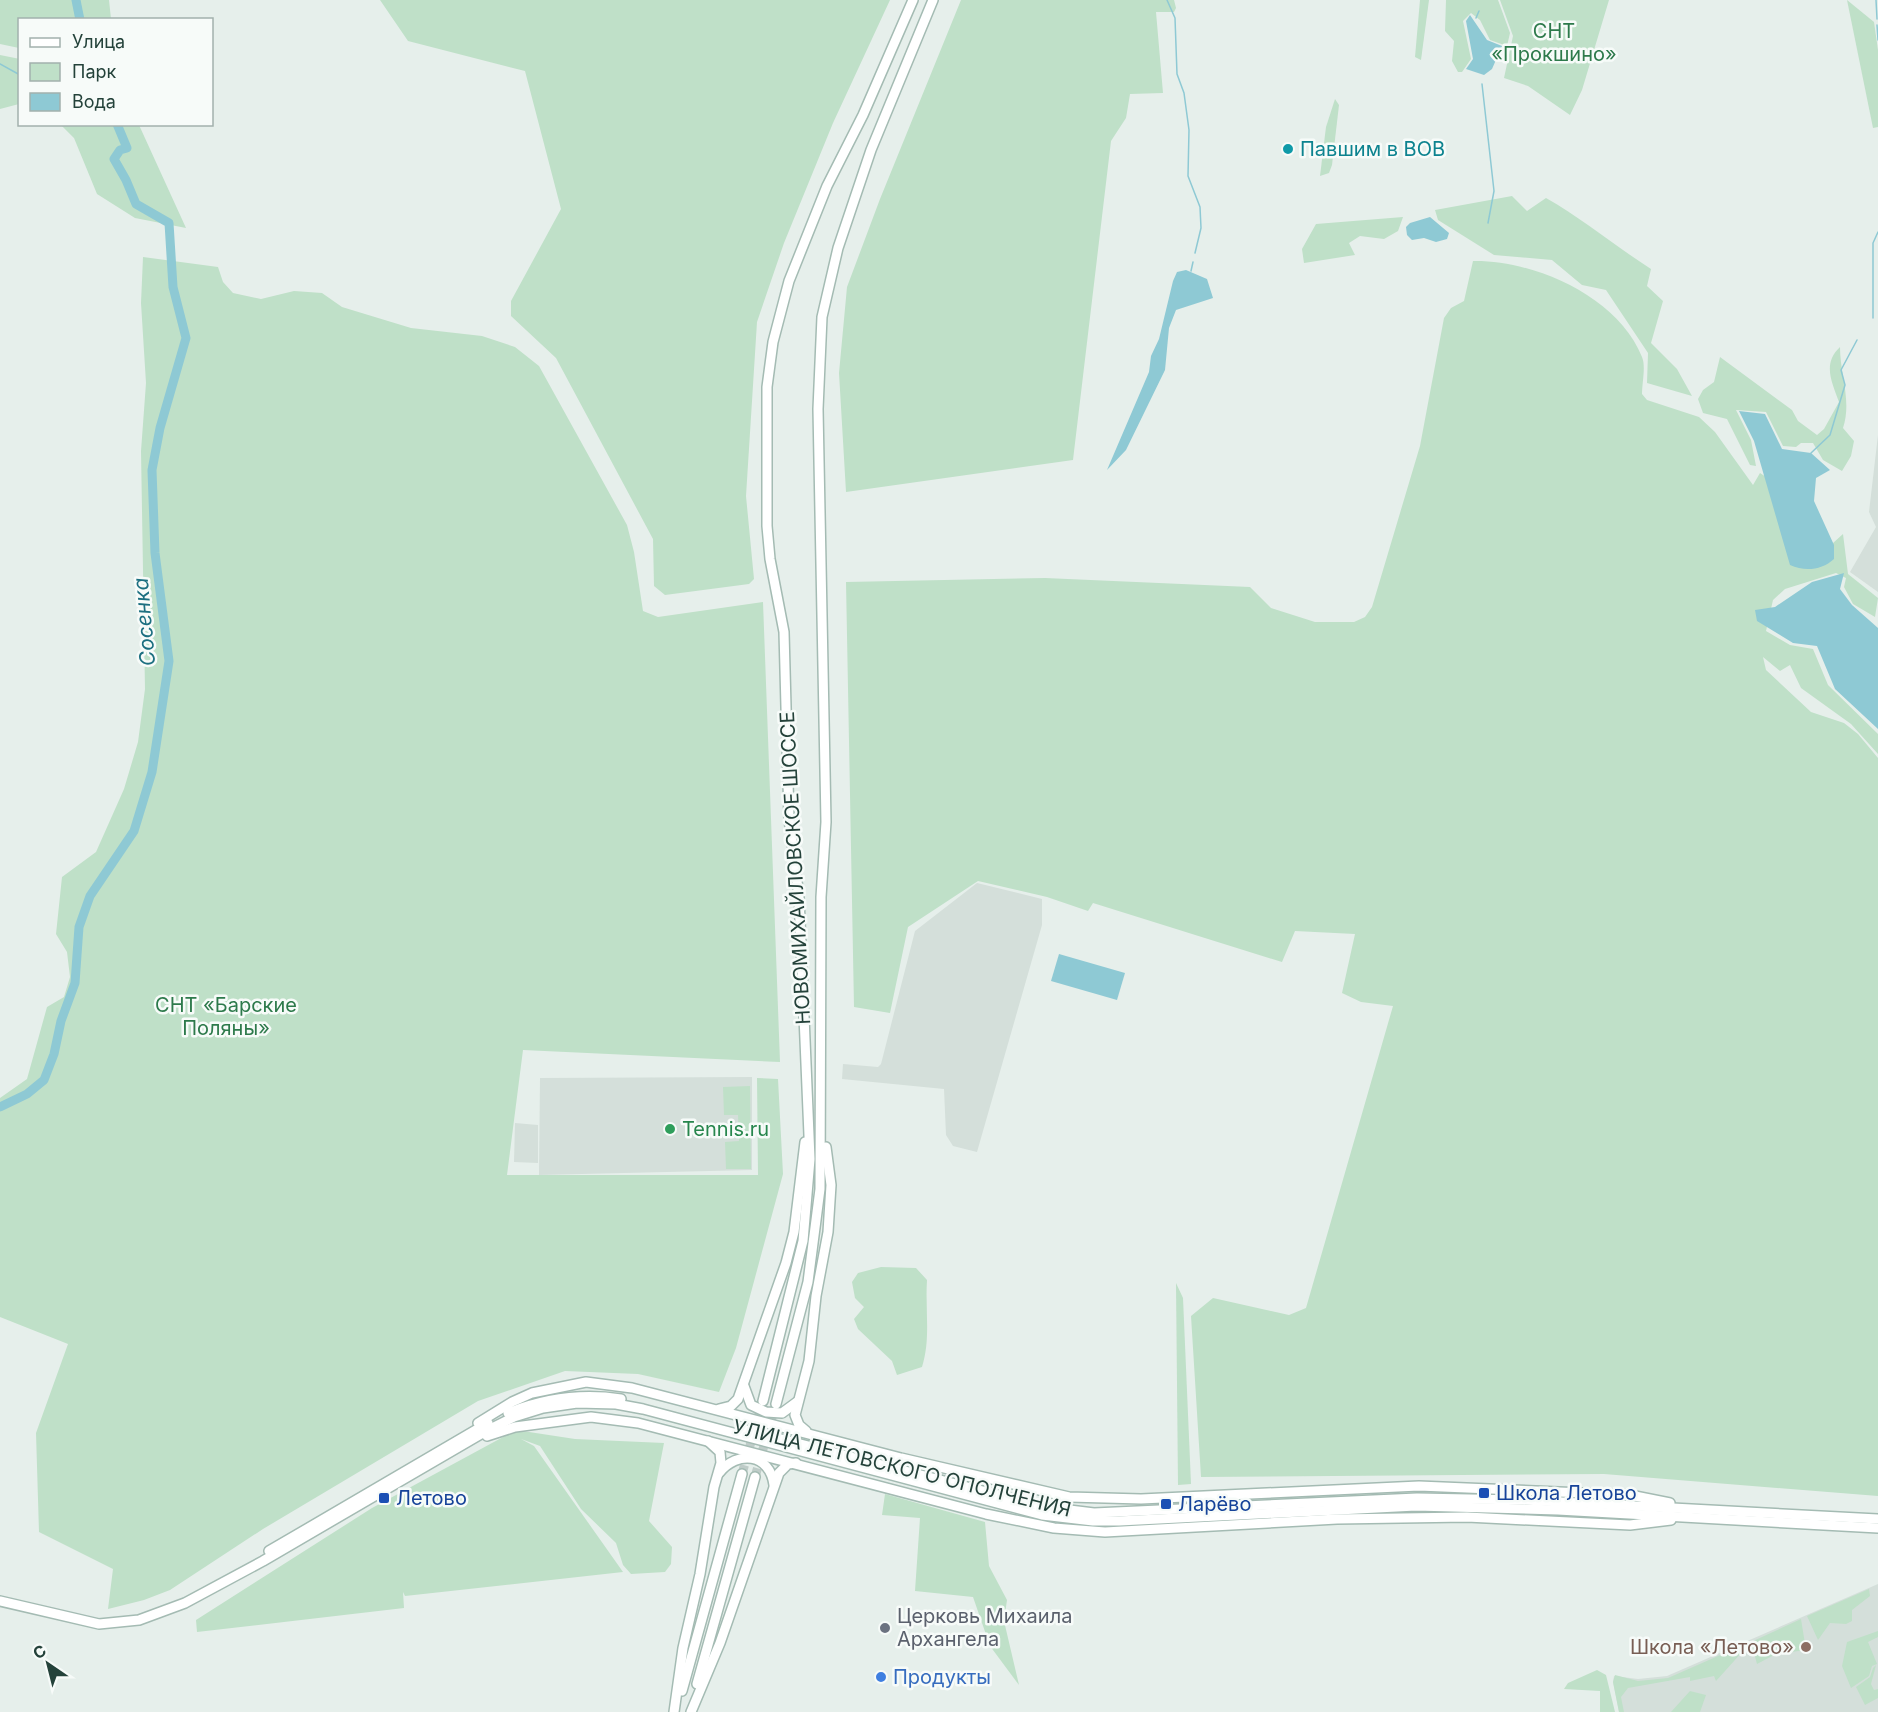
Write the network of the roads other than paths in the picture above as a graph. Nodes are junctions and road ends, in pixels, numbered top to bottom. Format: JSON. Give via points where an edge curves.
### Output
{"nodes":[{"id":1,"x":913,"y":0,"type":"edge"},
{"id":2,"x":933,"y":0,"type":"edge"},
{"id":3,"x":808,"y":1116,"type":"junction"},
{"id":4,"x":822,"y":1118,"type":"junction"},
{"id":5,"x":744,"y":1380,"type":"junction"},
{"id":6,"x":586,"y":1382,"type":"junction"},
{"id":7,"x":577,"y":1399,"type":"junction"},
{"id":8,"x":799,"y":1400,"type":"junction"},
{"id":9,"x":763,"y":1401,"type":"tunnel mouth"},
{"id":10,"x":776,"y":1404,"type":"tunnel mouth"},
{"id":11,"x":714,"y":1409,"type":"junction"},
{"id":12,"x":591,"y":1417,"type":"junction"},
{"id":13,"x":808,"y":1432,"type":"junction"},
{"id":14,"x":703,"y":1438,"type":"junction"},
{"id":15,"x":453,"y":1446,"type":"junction"},
{"id":16,"x":880,"y":1452,"type":"junction"},
{"id":17,"x":796,"y":1463,"type":"junction"},
{"id":18,"x":886,"y":1470,"type":"junction"},
{"id":19,"x":742,"y":1474,"type":"tunnel mouth"},
{"id":20,"x":718,"y":1475,"type":"junction"},
{"id":21,"x":754,"y":1477,"type":"tunnel mouth"},
{"id":22,"x":871,"y":1483,"type":"junction"},
{"id":23,"x":930,"y":1485,"type":"junction"},
{"id":24,"x":774,"y":1487,"type":"junction"},
{"id":25,"x":1630,"y":1495,"type":"junction"},
{"id":26,"x":1689,"y":1508,"type":"junction"},
{"id":27,"x":1637,"y":1510,"type":"junction"},
{"id":28,"x":986,"y":1514,"type":"junction"},
{"id":29,"x":1702,"y":1517,"type":"junction"},
{"id":30,"x":1878,"y":1519,"type":"edge"},
{"id":31,"x":1630,"y":1525,"type":"junction"},
{"id":32,"x":1878,"y":1528,"type":"edge"},
{"id":33,"x":0,"y":1601,"type":"edge"},
{"id":34,"x":675,"y":1712,"type":"edge"},
{"id":35,"x":690,"y":1712,"type":"edge"}],
"edges":[{"from":1,"to":3,"type":"main road","name":"НОВОМИХАЙЛОВСКОЕ ШОССЕ","via":[[827,186],[789,281],[773,342],[767,387],[767,526],[784,632],[789,819],[799,897]]},
{"from":2,"to":4,"type":"main road","name":"НОВОМИХАЙЛОВСКОЕ ШОССЕ","via":[[872,150],[838,248],[822,317],[818,409],[826,822],[821,897]]},
{"from":3,"to":5,"type":"main road","via":[[794,1232],[778,1289]]},
{"from":3,"to":9,"type":"main road","name":"НОВОМИХАЙЛОВСКОЕ ШОССЕ","via":[[809,1189],[803,1241]]},
{"from":4,"to":8,"type":"main road","via":[[831,1207],[809,1361]]},
{"from":4,"to":10,"type":"main road","name":"НОВОМИХАЙЛОВСКОЕ ШОССЕ","via":[[815,1245]]},
{"from":5,"to":8,"type":"main road","via":[[751,1405],[766,1412],[782,1413]]},
{"from":5,"to":11,"type":"main road","via":[[735,1402]]},
{"from":6,"to":7,"type":"main road"},
{"from":6,"to":11,"type":"main road","via":[[632,1388]]},
{"from":6,"to":15,"type":"main road","via":[[549,1388],[512,1402]]},
{"from":7,"to":12,"type":"main road","via":[[580,1411]]},
{"from":7,"to":15,"type":"main road","name":"УЛИЦА ЛЕТОВСКОГО ОПОЛЧЕНИЯ","via":[[514,1418]]},
{"from":7,"to":18,"type":"main road","name":"УЛИЦА ЛЕТОВСКОГО ОПОЛЧЕНИЯ","via":[[602,1396],[646,1404]]},
{"from":8,"to":13,"type":"main road","via":[[796,1420]]},
{"from":11,"to":13,"type":"main road"},
{"from":12,"to":14,"type":"main road"},
{"from":12,"to":15,"type":"main road","via":[[515,1427]]},
{"from":13,"to":16,"type":"main road"},
{"from":14,"to":17,"type":"main road"},
{"from":14,"to":20,"type":"main road","via":[[720,1452]]},
{"from":15,"to":33,"type":"main road","name":"УЛИЦА ЛЕТОВСКОГО ОПОЛЧЕНИЯ","via":[[185,1603],[130,1622],[88,1622]]},
{"from":16,"to":18,"type":"main road"},
{"from":16,"to":25,"type":"main road","via":[[1069,1497],[1141,1498],[1419,1486]]},
{"from":17,"to":22,"type":"main road"},
{"from":17,"to":24,"type":"main road","via":[[781,1470]]},
{"from":18,"to":22,"type":"main road"},
{"from":18,"to":23,"type":"main road","name":"УЛИЦА ЛЕТОВСКОГО ОПОЛЧЕНИЯ"},
{"from":18,"to":27,"type":"main road","name":"УЛИЦА ЛЕТОВСКОГО ОПОЛЧЕНИЯ","via":[[1045,1507],[1094,1513],[1417,1498]]},
{"from":19,"to":34,"type":"main road"},
{"from":20,"to":24,"type":"main road","via":[[730,1461],[752,1458],[770,1471]]},
{"from":20,"to":34,"type":"main road","via":[[683,1648]]},
{"from":21,"to":35,"type":"main road"},
{"from":22,"to":28,"type":"main road"},
{"from":23,"to":27,"type":"main road","name":"УЛИЦА ЛЕТОВСКОГО ОПОЛЧЕНИЯ","via":[[1042,1515],[1093,1521],[1416,1506]]},
{"from":23,"to":28,"type":"main road"},
{"from":24,"to":35,"type":"main road","via":[[720,1643]]},
{"from":25,"to":26,"type":"main road"},
{"from":25,"to":27,"type":"main road"},
{"from":26,"to":27,"type":"main road","name":"УЛИЦА ЛЕТОВСКОГО ОПОЛЧЕНИЯ"},
{"from":26,"to":30,"type":"main road","name":"УЛИЦА ЛЕТОВСКОГО ОПОЛЧЕНИЯ"},
{"from":27,"to":29,"type":"main road","name":"УЛИЦА ЛЕТОВСКОГО ОПОЛЧЕНИЯ"},
{"from":27,"to":31,"type":"main road"},
{"from":28,"to":31,"type":"main road","via":[[1054,1528],[1106,1532],[1420,1517]]},
{"from":29,"to":31,"type":"main road"},
{"from":29,"to":32,"type":"main road","name":"УЛИЦА ЛЕТОВСКОГО ОПОЛЧЕНИЯ"}]}
